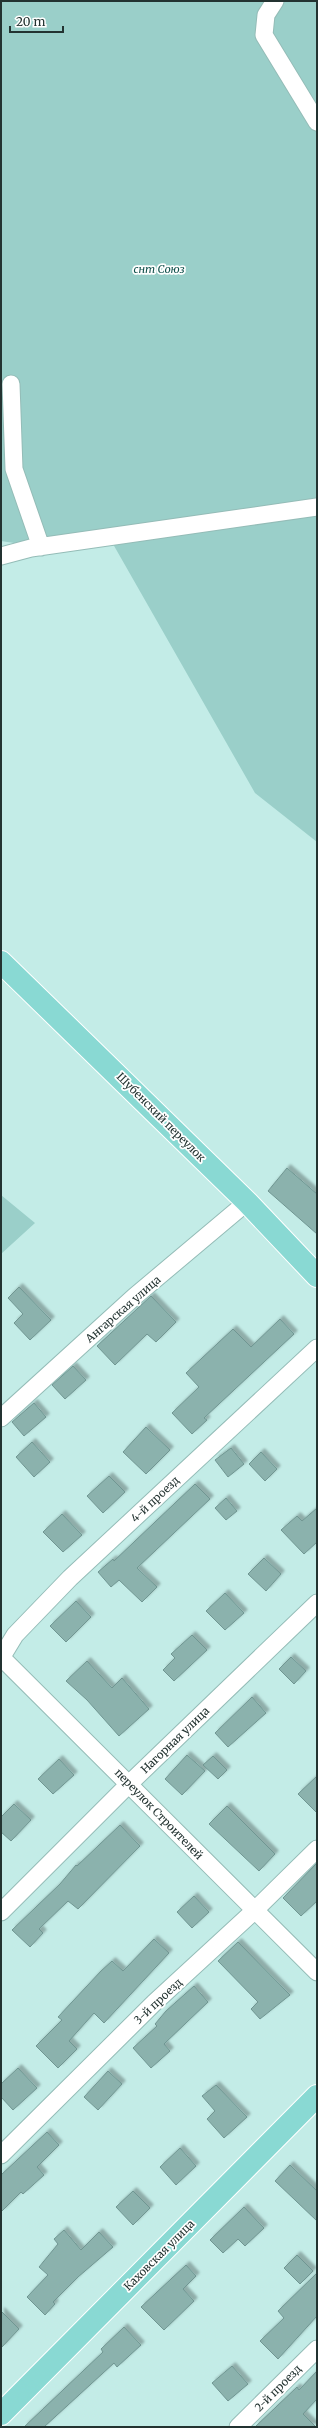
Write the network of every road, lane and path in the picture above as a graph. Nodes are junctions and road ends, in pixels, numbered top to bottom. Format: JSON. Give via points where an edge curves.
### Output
{"nodes":[{"id":1,"x":275,"y":1,"type":"edge"},
{"id":2,"x":317,"y":122,"type":"edge"},
{"id":3,"x":11,"y":384,"type":"dead end"},
{"id":4,"x":317,"y":507,"type":"edge"},
{"id":5,"x":41,"y":547,"type":"junction"},
{"id":6,"x":1,"y":556,"type":"edge"},
{"id":7,"x":1,"y":962,"type":"edge"},
{"id":8,"x":247,"y":1202,"type":"junction"},
{"id":9,"x":317,"y":1276,"type":"edge"},
{"id":10,"x":317,"y":1348,"type":"edge"},
{"id":11,"x":1,"y":1418,"type":"edge"},
{"id":12,"x":317,"y":1603,"type":"edge"},
{"id":13,"x":1,"y":1657,"type":"edge"},
{"id":14,"x":130,"y":1784,"type":"junction"},
{"id":15,"x":317,"y":1849,"type":"edge"},
{"id":16,"x":254,"y":1911,"type":"junction"},
{"id":17,"x":1,"y":1912,"type":"edge"},
{"id":18,"x":317,"y":1972,"type":"edge"},
{"id":19,"x":317,"y":2096,"type":"edge"},
{"id":20,"x":1,"y":2155,"type":"edge"},
{"id":21,"x":317,"y":2349,"type":"edge"},
{"id":22,"x":1,"y":2414,"type":"edge"},
{"id":23,"x":238,"y":2427,"type":"edge"}],
"edges":[{"from":1,"to":2,"type":"street","via":[[266,15],[264,35]]},
{"from":3,"to":5,"type":"street","via":[[14,469]]},
{"from":4,"to":5,"type":"street"},
{"from":5,"to":6,"type":"street"},
{"from":7,"to":8,"type":"main road","name":"Шубенский переулок"},
{"from":8,"to":9,"type":"main road","name":"Шубенский переулок"},
{"from":8,"to":11,"type":"street","name":"Ангарская улица","via":[[134,1297]]},
{"from":10,"to":13,"type":"street","name":"4-й проезд","via":[[70,1578],[15,1636]]},
{"from":12,"to":14,"type":"street","name":"Нагорная улица"},
{"from":13,"to":14,"type":"street","name":"переулок Строителей"},
{"from":14,"to":16,"type":"street","name":"переулок Строителей"},
{"from":14,"to":17,"type":"street","name":"Нагорная улица"},
{"from":15,"to":16,"type":"street","name":"3-й проезд"},
{"from":16,"to":18,"type":"street","name":"переулок Строителей"},
{"from":16,"to":20,"type":"street","name":"3-й проезд","via":[[154,2003]]},
{"from":19,"to":22,"type":"main road","name":"Каховская улица"},
{"from":21,"to":23,"type":"street","name":"2-й проезд"}]}
